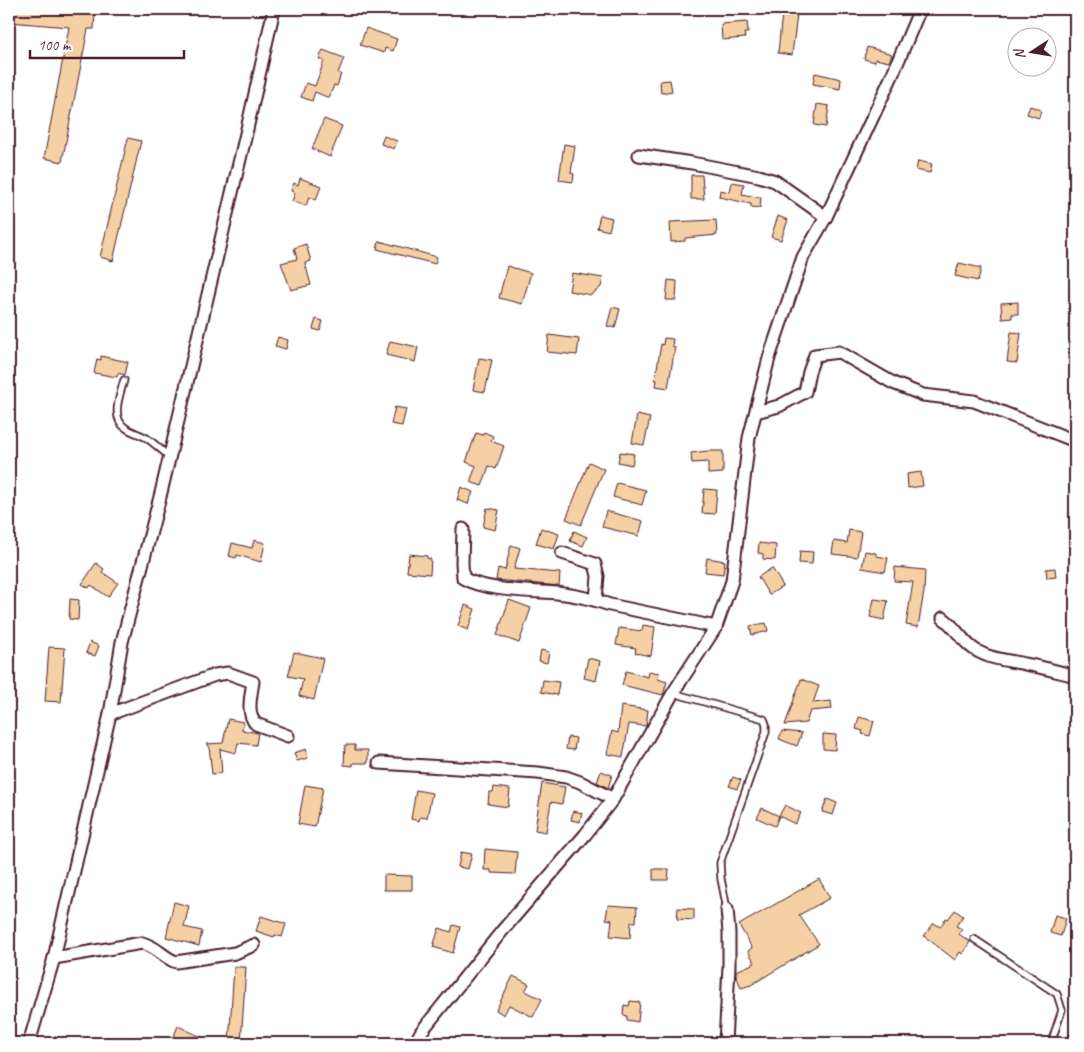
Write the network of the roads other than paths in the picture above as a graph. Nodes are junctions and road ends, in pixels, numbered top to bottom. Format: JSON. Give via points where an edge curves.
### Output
{"nodes":[{"id":1,"x":274,"y":9,"type":"edge"},
{"id":2,"x":920,"y":9,"type":"edge"},
{"id":3,"x":638,"y":155,"type":"dead end"},
{"id":4,"x":826,"y":216,"type":"junction"},
{"id":5,"x":124,"y":380,"type":"dead end"},
{"id":6,"x":756,"y":412,"type":"junction"},
{"id":7,"x":1075,"y":441,"type":"edge"},
{"id":8,"x":169,"y":456,"type":"junction"},
{"id":9,"x":463,"y":529,"type":"dead end"},
{"id":10,"x":562,"y":553,"type":"dead end"},
{"id":11,"x":596,"y":600,"type":"junction"},
{"id":12,"x":943,"y":618,"type":"dead end"},
{"id":13,"x":716,"y":627,"type":"junction"},
{"id":14,"x":1075,"y":676,"type":"edge"},
{"id":15,"x":674,"y":693,"type":"junction"},
{"id":16,"x":110,"y":714,"type":"junction"},
{"id":17,"x":288,"y":736,"type":"dead end"},
{"id":18,"x":379,"y":763,"type":"dead end"},
{"id":19,"x":613,"y":799,"type":"junction"},
{"id":20,"x":726,"y":909,"type":"joint"},
{"id":21,"x":974,"y":939,"type":"dead end"},
{"id":22,"x":254,"y":945,"type":"dead end"},
{"id":23,"x":54,"y":958,"type":"junction"},
{"id":24,"x":1075,"y":1039,"type":"edge"},
{"id":25,"x":29,"y":1043,"type":"edge"},
{"id":26,"x":415,"y":1043,"type":"edge"},
{"id":27,"x":725,"y":1043,"type":"edge"},
{"id":28,"x":1051,"y":1043,"type":"edge"},
{"id":29,"x":1074,"y":1043,"type":"edge"}],
"edges":[{"from":1,"to":8,"type":"street"},
{"from":2,"to":4,"type":"street"},
{"from":3,"to":4,"type":"street","via":[[775,181]]},
{"from":4,"to":6,"type":"street","via":[[803,257],[769,358]]},
{"from":5,"to":8,"type":"lane","via":[[117,408],[118,418],[126,428]]},
{"from":6,"to":7,"type":"street","via":[[779,406],[805,392],[815,355],[839,352],[886,380],[923,395],[974,402]]},
{"from":6,"to":13,"type":"street","via":[[749,438],[732,581]]},
{"from":8,"to":16,"type":"street","via":[[122,642]]},
{"from":9,"to":11,"type":"street","via":[[463,578],[471,583]]},
{"from":10,"to":11,"type":"street","via":[[595,564],[598,576]]},
{"from":11,"to":13,"type":"street"},
{"from":12,"to":14,"type":"street","via":[[970,646],[984,654]]},
{"from":13,"to":15,"type":"street"},
{"from":15,"to":19,"type":"street"},
{"from":15,"to":20,"type":"lane","via":[[764,719],[766,724],[766,732],[720,863]]},
{"from":16,"to":17,"type":"street","via":[[228,673],[253,682],[250,700],[253,721]]},
{"from":16,"to":23,"type":"street"},
{"from":18,"to":19,"type":"street","via":[[566,777]]},
{"from":19,"to":26,"type":"street","via":[[502,931]]},
{"from":20,"to":27,"type":"street","via":[[729,966]]},
{"from":21,"to":28,"type":"lane","via":[[1057,994],[1062,1010]]},
{"from":22,"to":23,"type":"street","via":[[234,953],[176,962],[142,943]]},
{"from":23,"to":25,"type":"street"},
{"from":24,"to":29,"type":"street"}]}
